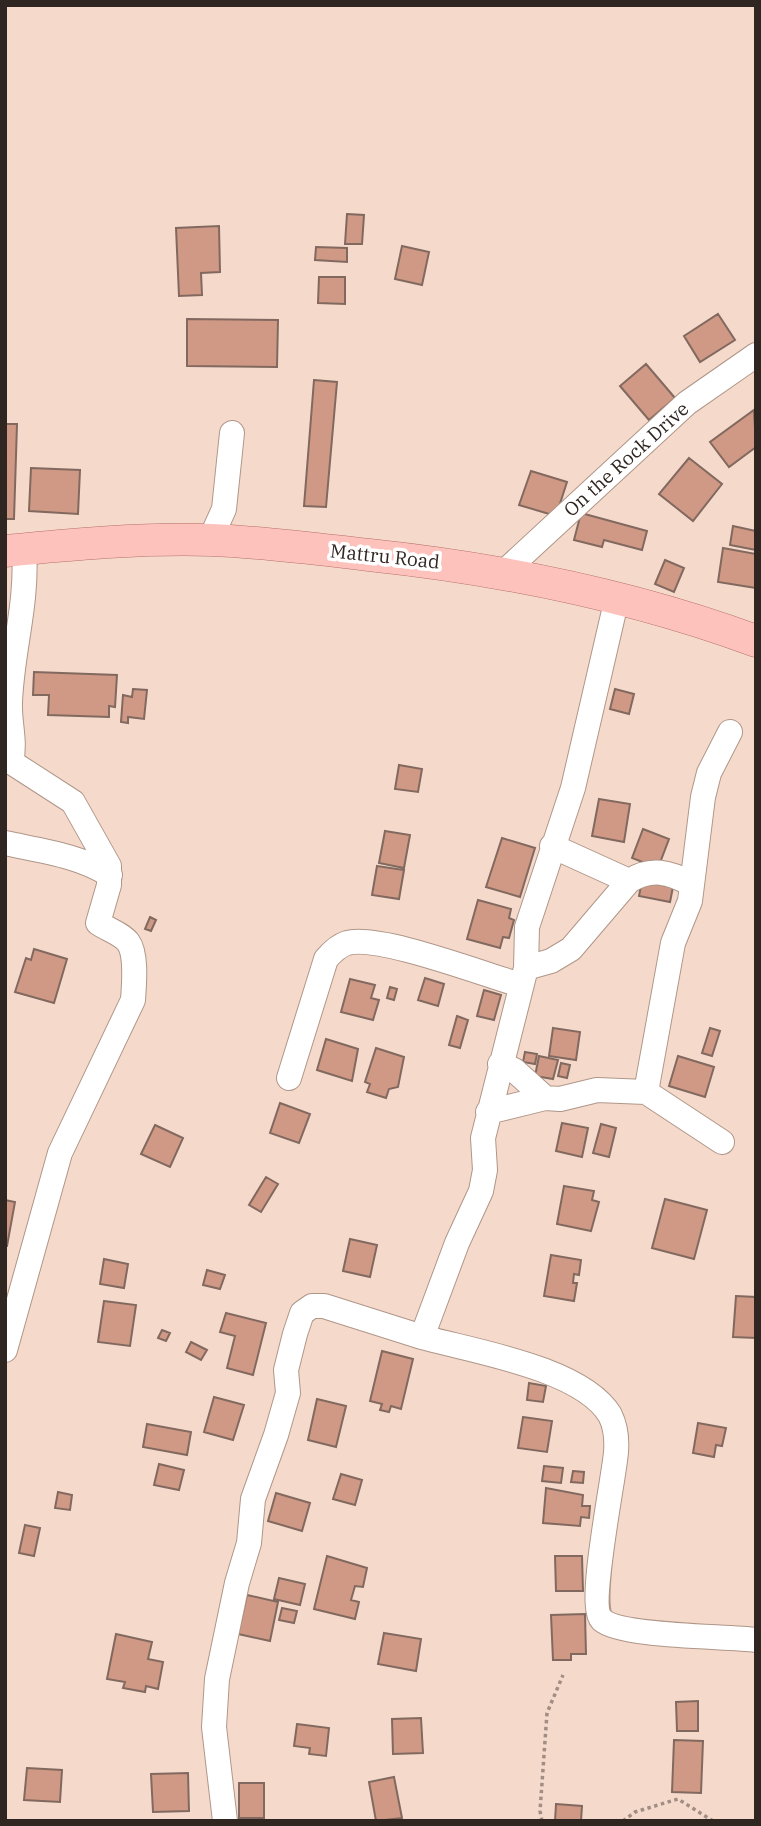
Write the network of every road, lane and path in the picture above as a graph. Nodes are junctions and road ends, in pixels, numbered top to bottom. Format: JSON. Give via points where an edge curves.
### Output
{"nodes":[{"id":1,"x":756,"y":355,"type":"edge"},
{"id":2,"x":232,"y":433,"type":"dead end"},
{"id":3,"x":211,"y":540,"type":"junction"},
{"id":4,"x":15,"y":550,"type":"edge"},
{"id":5,"x":503,"y":573,"type":"junction"},
{"id":6,"x":617,"y":598,"type":"junction"},
{"id":7,"x":756,"y":641,"type":"edge"},
{"id":8,"x":730,"y":732,"type":"dead end"},
{"id":9,"x":8,"y":766,"type":"edge"},
{"id":10,"x":5,"y":843,"type":"edge"},
{"id":11,"x":552,"y":846,"type":"junction"},
{"id":12,"x":110,"y":875,"type":"junction"},
{"id":13,"x":629,"y":881,"type":"junction"},
{"id":14,"x":691,"y":884,"type":"junction"},
{"id":15,"x":523,"y":977,"type":"junction"},
{"id":16,"x":500,"y":1064,"type":"junction"},
{"id":17,"x":289,"y":1078,"type":"dead end"},
{"id":18,"x":646,"y":1092,"type":"junction"},
{"id":19,"x":545,"y":1098,"type":"junction"},
{"id":20,"x":488,"y":1112,"type":"junction"},
{"id":21,"x":722,"y":1142,"type":"dead end"},
{"id":22,"x":422,"y":1337,"type":"junction"},
{"id":23,"x":5,"y":1350,"type":"edge"},
{"id":24,"x":756,"y":1640,"type":"edge"},
{"id":25,"x":563,"y":1675,"type":"dead end"},
{"id":26,"x":225,"y":1821,"type":"edge"},
{"id":27,"x":542,"y":1821,"type":"edge"},
{"id":28,"x":623,"y":1821,"type":"edge"},
{"id":29,"x":713,"y":1821,"type":"edge"}],
"edges":[{"from":1,"to":5,"type":"street","name":"On the Rock Drive","via":[[687,403]]},
{"from":2,"to":3,"type":"street","via":[[224,509]]},
{"from":3,"to":4,"type":"main road","name":"Mattru Road","via":[[58,544]]},
{"from":3,"to":5,"type":"main road","name":"Mattru Road","via":[[298,545]]},
{"from":4,"to":9,"type":"street","via":[[24,610],[10,704],[14,748]]},
{"from":5,"to":6,"type":"main road","name":"Mattru Road"},
{"from":6,"to":7,"type":"main road","name":"Mattru Road"},
{"from":6,"to":11,"type":"street","via":[[573,788]]},
{"from":8,"to":14,"type":"street","via":[[702,797]]},
{"from":9,"to":12,"type":"street","via":[[73,803]]},
{"from":10,"to":12,"type":"street","via":[[72,857]]},
{"from":11,"to":13,"type":"street"},
{"from":11,"to":15,"type":"street","via":[[527,927]]},
{"from":12,"to":23,"type":"street","via":[[98,923],[131,948],[133,1000],[61,1153]]},
{"from":13,"to":14,"type":"street","via":[[648,872],[677,876]]},
{"from":13,"to":15,"type":"street","via":[[571,949]]},
{"from":14,"to":18,"type":"street","via":[[690,901],[673,943]]},
{"from":15,"to":16,"type":"street"},
{"from":15,"to":17,"type":"street","via":[[386,946],[349,943],[335,949],[326,959]]},
{"from":16,"to":19,"type":"street","via":[[514,1070]]},
{"from":16,"to":20,"type":"street"},
{"from":18,"to":19,"type":"street","via":[[597,1090]]},
{"from":18,"to":21,"type":"street"},
{"from":19,"to":20,"type":"street"},
{"from":20,"to":22,"type":"street","via":[[481,1191]]},
{"from":22,"to":24,"type":"street","via":[[561,1378],[596,1399],[609,1415],[617,1434],[597,1584],[600,1618],[617,1626],[684,1636]]},
{"from":22,"to":26,"type":"street","via":[[324,1306],[312,1306],[302,1313],[286,1370],[288,1393],[253,1499],[249,1544],[217,1679],[214,1727]]},
{"from":25,"to":27,"type":"path","via":[[547,1713]]},
{"from":28,"to":29,"type":"path","via":[[635,1812],[678,1798]]}]}
